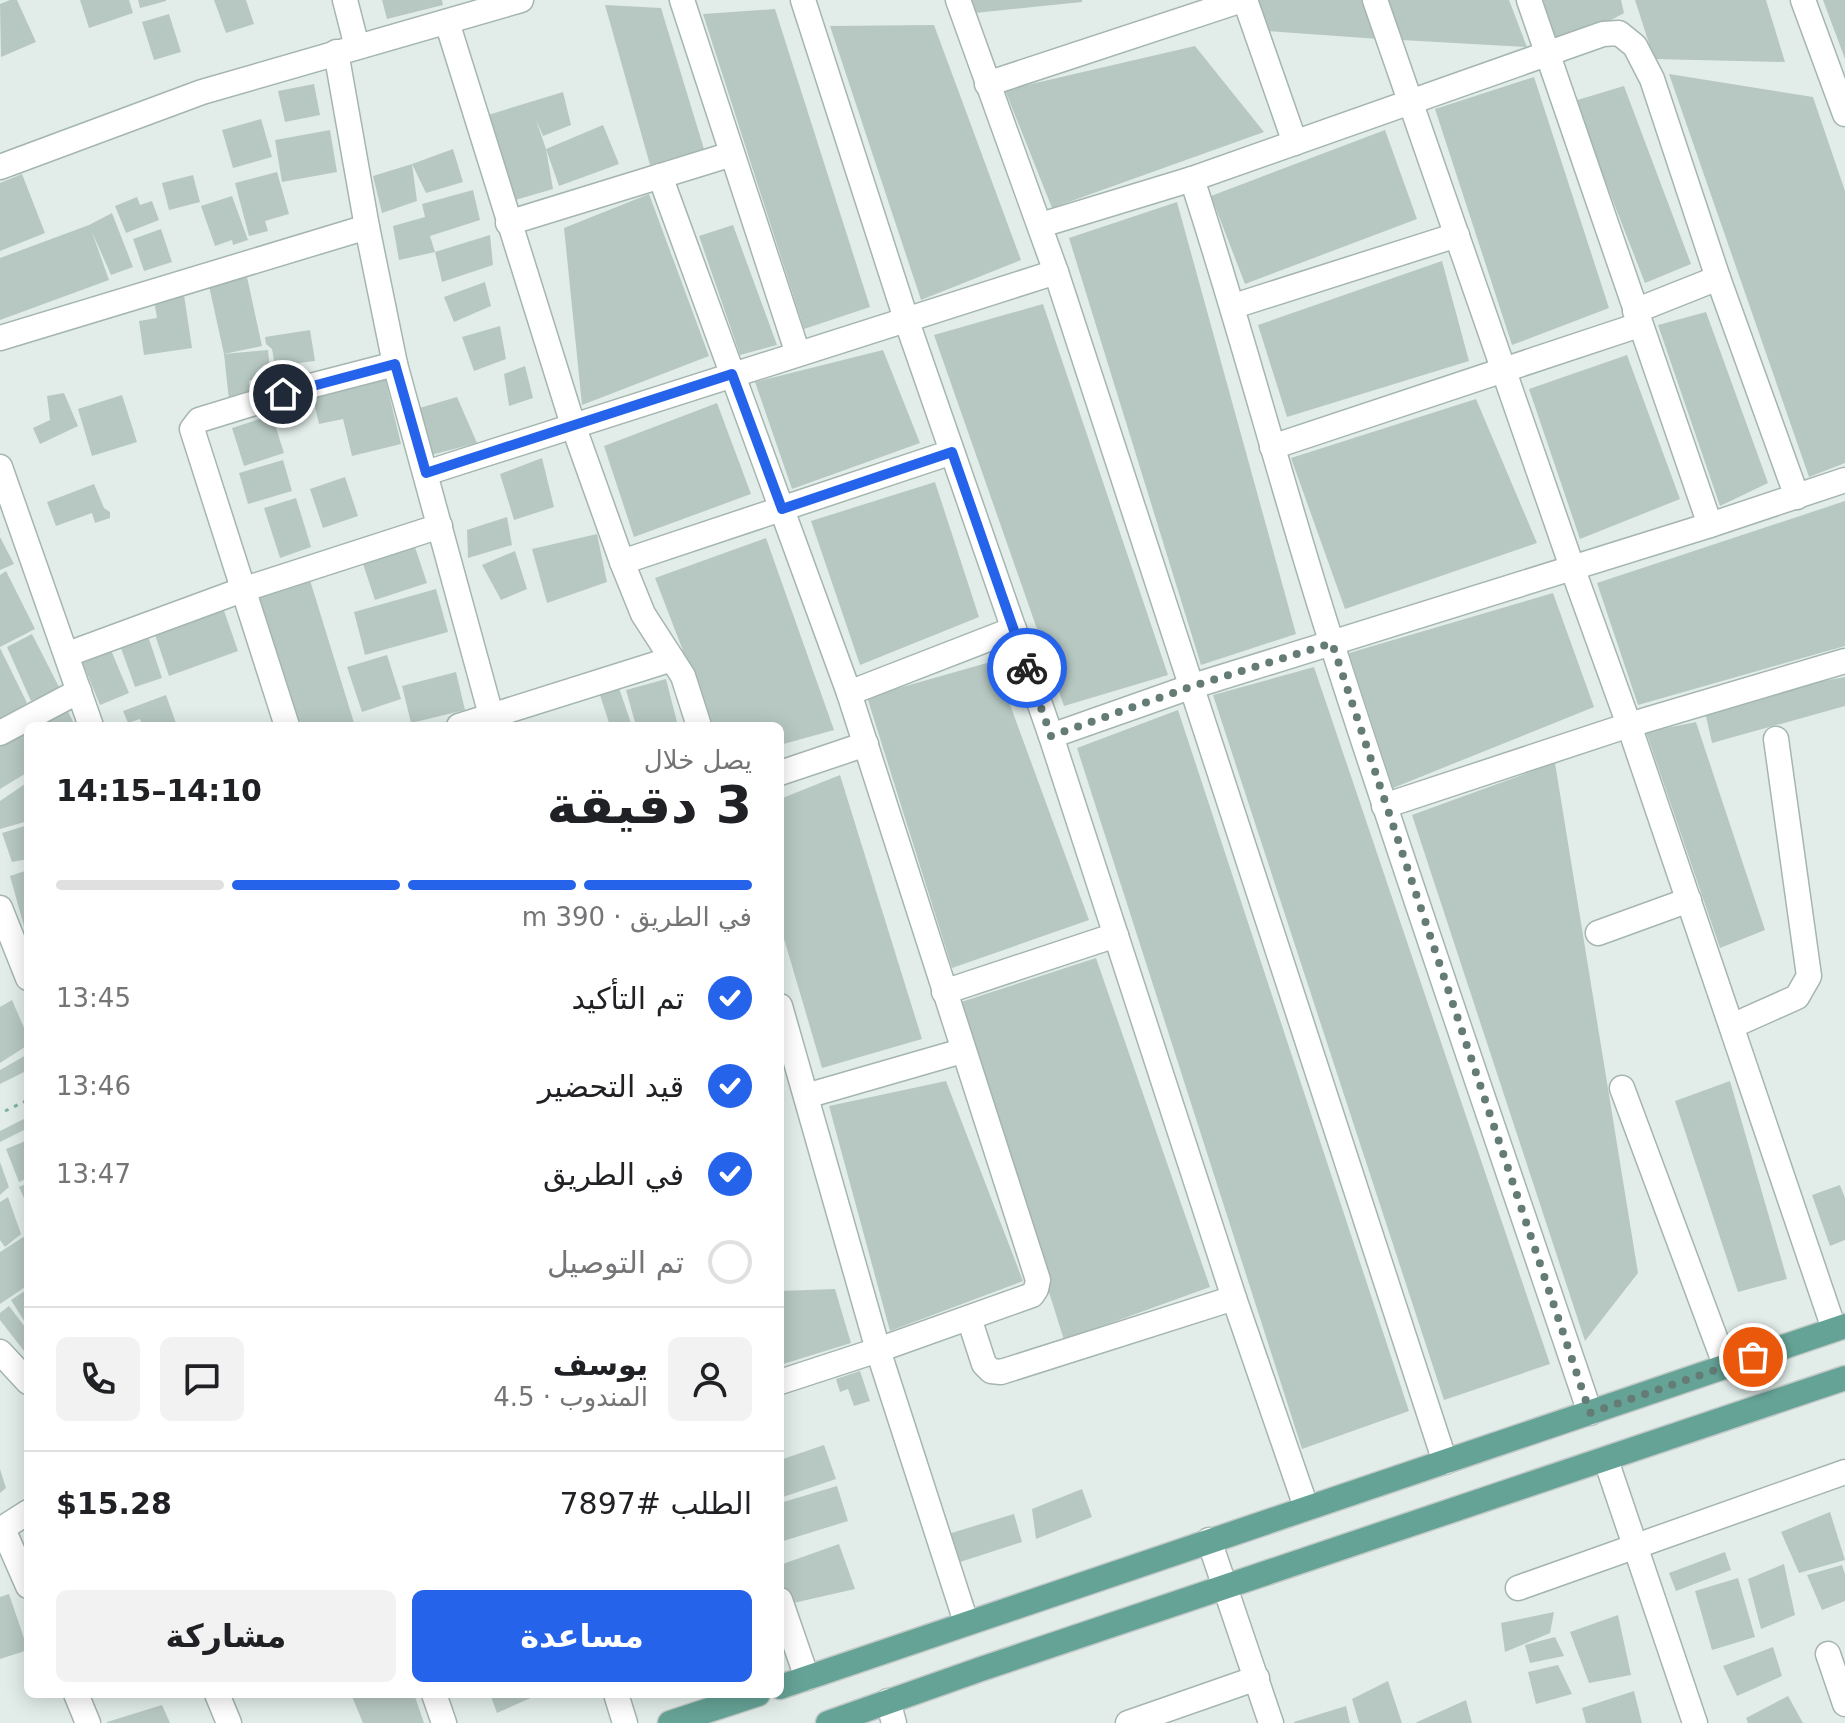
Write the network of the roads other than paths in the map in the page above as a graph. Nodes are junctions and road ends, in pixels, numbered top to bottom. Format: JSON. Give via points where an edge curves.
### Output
{"nodes":[{"id":1,"x":345,"y":0,"type":"edge"},
{"id":2,"x":521,"y":0,"type":"edge"},
{"id":3,"x":682,"y":0,"type":"edge"},
{"id":4,"x":803,"y":0,"type":"edge"},
{"id":5,"x":958,"y":0,"type":"edge"},
{"id":6,"x":1244,"y":0,"type":"edge"},
{"id":7,"x":1375,"y":0,"type":"edge"},
{"id":8,"x":1529,"y":0,"type":"edge"},
{"id":9,"x":1803,"y":0,"type":"edge"},
{"id":10,"x":456,"y":13,"type":"edge"},
{"id":11,"x":346,"y":49,"type":"junction"},
{"id":12,"x":1548,"y":54,"type":"junction"},
{"id":13,"x":987,"y":84,"type":"junction"},
{"id":14,"x":1410,"y":102,"type":"junction"},
{"id":15,"x":1845,"y":114,"type":"edge"},
{"id":16,"x":1295,"y":143,"type":"junction"},
{"id":17,"x":732,"y":154,"type":"junction"},
{"id":18,"x":0,"y":167,"type":"edge"},
{"id":19,"x":660,"y":176,"type":"junction"},
{"id":20,"x":1192,"y":179,"type":"junction"},
{"id":21,"x":508,"y":223,"type":"junction"},
{"id":22,"x":1041,"y":225,"type":"junction"},
{"id":23,"x":367,"y":227,"type":"junction"},
{"id":24,"x":1457,"y":235,"type":"junction"},
{"id":25,"x":1056,"y":272,"type":"junction"},
{"id":26,"x":1718,"y":278,"type":"junction"},
{"id":27,"x":1234,"y":306,"type":"junction"},
{"id":28,"x":1637,"y":318,"type":"junction"},
{"id":29,"x":906,"y":319,"type":"junction"},
{"id":30,"x":0,"y":338,"type":"edge"},
{"id":31,"x":798,"y":354,"type":"junction"},
{"id":32,"x":395,"y":364,"type":"junction"},
{"id":33,"x":1503,"y":372,"type":"junction"},
{"id":34,"x":732,"y":374,"type":"junction"},
{"id":35,"x":573,"y":425,"type":"junction"},
{"id":36,"x":1272,"y":447,"type":"junction"},
{"id":37,"x":952,"y":452,"type":"junction"},
{"id":38,"x":0,"y":467,"type":"edge"},
{"id":39,"x":426,"y":473,"type":"junction"},
{"id":40,"x":1845,"y":480,"type":"edge"},
{"id":41,"x":1797,"y":497,"type":"junction"},
{"id":42,"x":782,"y":509,"type":"junction"},
{"id":43,"x":1710,"y":525,"type":"junction"},
{"id":44,"x":440,"y":526,"type":"junction"},
{"id":45,"x":622,"y":562,"type":"junction"},
{"id":46,"x":1572,"y":567,"type":"junction"},
{"id":47,"x":242,"y":590,"type":"junction"},
{"id":48,"x":1014,"y":629,"type":"junction"},
{"id":49,"x":1332,"y":643,"type":"junction"},
{"id":50,"x":68,"y":654,"type":"junction"},
{"id":51,"x":672,"y":659,"type":"junction"},
{"id":52,"x":1845,"y":661,"type":"edge"},
{"id":53,"x":1190,"y":687,"type":"junction"},
{"id":54,"x":79,"y":691,"type":"junction"},
{"id":55,"x":849,"y":693,"type":"junction"},
{"id":56,"x":492,"y":721,"type":"edge"},
{"id":57,"x":90,"y":722,"type":"edge"},
{"id":58,"x":286,"y":722,"type":"edge"},
{"id":59,"x":698,"y":722,"type":"edge"},
{"id":60,"x":1629,"y":725,"type":"junction"},
{"id":61,"x":0,"y":733,"type":"edge"},
{"id":62,"x":1051,"y":736,"type":"junction"},
{"id":63,"x":1776,"y":739,"type":"dead end"},
{"id":64,"x":866,"y":744,"type":"junction"},
{"id":65,"x":784,"y":772,"type":"edge"},
{"id":66,"x":1384,"y":806,"type":"junction"},
{"id":67,"x":1689,"y":900,"type":"junction"},
{"id":68,"x":0,"y":908,"type":"edge"},
{"id":69,"x":1598,"y":933,"type":"dead end"},
{"id":70,"x":1116,"y":935,"type":"junction"},
{"id":71,"x":24,"y":968,"type":"edge"},
{"id":72,"x":944,"y":992,"type":"junction"},
{"id":73,"x":784,"y":1020,"type":"edge"},
{"id":74,"x":1732,"y":1026,"type":"junction"},
{"id":75,"x":962,"y":1051,"type":"junction"},
{"id":76,"x":1622,"y":1088,"type":"dead end"},
{"id":77,"x":806,"y":1096,"type":"junction"},
{"id":78,"x":1234,"y":1298,"type":"junction"},
{"id":79,"x":969,"y":1318,"type":"junction"},
{"id":80,"x":1840,"y":1328,"type":"edge"},
{"id":81,"x":878,"y":1350,"type":"junction"},
{"id":82,"x":0,"y":1352,"type":"edge"},
{"id":83,"x":1726,"y":1367,"type":"junction"},
{"id":84,"x":24,"y":1378,"type":"edge"},
{"id":85,"x":1845,"y":1378,"type":"edge"},
{"id":86,"x":784,"y":1381,"type":"edge"},
{"id":87,"x":1590,"y":1413,"type":"junction"},
{"id":88,"x":1606,"y":1460,"type":"junction"},
{"id":89,"x":1445,"y":1462,"type":"junction"},
{"id":90,"x":1845,"y":1472,"type":"edge"},
{"id":91,"x":1306,"y":1507,"type":"junction"},
{"id":92,"x":24,"y":1515,"type":"edge"},
{"id":93,"x":1,"y":1529,"type":"edge"},
{"id":94,"x":1209,"y":1540,"type":"junction"},
{"id":95,"x":1634,"y":1545,"type":"junction"},
{"id":96,"x":24,"y":1578,"type":"edge"},
{"id":97,"x":1225,"y":1588,"type":"junction"},
{"id":98,"x":1518,"y":1588,"type":"dead end"},
{"id":99,"x":784,"y":1612,"type":"edge"},
{"id":100,"x":966,"y":1622,"type":"junction"},
{"id":101,"x":1828,"y":1654,"type":"dead end"},
{"id":102,"x":807,"y":1678,"type":"junction"},
{"id":103,"x":1257,"y":1678,"type":"junction"},
{"id":104,"x":784,"y":1686,"type":"edge"},
{"id":105,"x":219,"y":1698,"type":"edge"},
{"id":106,"x":435,"y":1698,"type":"edge"},
{"id":107,"x":617,"y":1698,"type":"edge"},
{"id":108,"x":746,"y":1698,"type":"edge"},
{"id":109,"x":1845,"y":1704,"type":"edge"},
{"id":110,"x":891,"y":1712,"type":"edge"},
{"id":111,"x":229,"y":1723,"type":"edge"},
{"id":112,"x":444,"y":1723,"type":"edge"},
{"id":113,"x":625,"y":1723,"type":"edge"},
{"id":114,"x":670,"y":1723,"type":"edge"},
{"id":115,"x":828,"y":1723,"type":"edge"},
{"id":116,"x":1128,"y":1723,"type":"edge"},
{"id":117,"x":1271,"y":1723,"type":"edge"},
{"id":118,"x":1695,"y":1723,"type":"edge"}],
"edges":[{"from":1,"to":11,"type":"street"},
{"from":2,"to":10,"type":"street"},
{"from":3,"to":17,"type":"street"},
{"from":4,"to":29,"type":"street"},
{"from":5,"to":13,"type":"street"},
{"from":6,"to":13,"type":"street"},
{"from":6,"to":16,"type":"street"},
{"from":7,"to":14,"type":"street"},
{"from":8,"to":12,"type":"street"},
{"from":9,"to":15,"type":"street"},
{"from":10,"to":11,"type":"street"},
{"from":10,"to":21,"type":"street"},
{"from":11,"to":18,"type":"street","via":[[202,92]]},
{"from":11,"to":23,"type":"street"},
{"from":12,"to":14,"type":"street"},
{"from":12,"to":26,"type":"street","via":[[1603,34],[1619,33],[1635,46],[1652,79]]},
{"from":12,"to":28,"type":"street"},
{"from":13,"to":22,"type":"street"},
{"from":14,"to":16,"type":"street"},
{"from":14,"to":24,"type":"street"},
{"from":16,"to":20,"type":"street"},
{"from":17,"to":19,"type":"street"},
{"from":17,"to":31,"type":"street"},
{"from":19,"to":21,"type":"street"},
{"from":19,"to":34,"type":"street"},
{"from":20,"to":22,"type":"street"},
{"from":20,"to":27,"type":"street"},
{"from":21,"to":35,"type":"street"},
{"from":22,"to":25,"type":"street"},
{"from":23,"to":30,"type":"street"},
{"from":23,"to":32,"type":"street"},
{"from":24,"to":27,"type":"street"},
{"from":24,"to":33,"type":"street"},
{"from":25,"to":29,"type":"street"},
{"from":25,"to":53,"type":"street"},
{"from":26,"to":28,"type":"street"},
{"from":26,"to":41,"type":"street"},
{"from":27,"to":36,"type":"street"},
{"from":28,"to":33,"type":"street"},
{"from":28,"to":43,"type":"street"},
{"from":29,"to":31,"type":"street"},
{"from":29,"to":37,"type":"street"},
{"from":31,"to":34,"type":"street"},
{"from":32,"to":39,"type":"street"},
{"from":32,"to":47,"type":"street","via":[[193,426]]},
{"from":33,"to":36,"type":"street"},
{"from":33,"to":46,"type":"street"},
{"from":34,"to":35,"type":"street"},
{"from":34,"to":42,"type":"street"},
{"from":35,"to":39,"type":"street"},
{"from":35,"to":45,"type":"street"},
{"from":36,"to":49,"type":"street"},
{"from":37,"to":42,"type":"street"},
{"from":37,"to":48,"type":"street"},
{"from":38,"to":50,"type":"street"},
{"from":39,"to":44,"type":"street"},
{"from":40,"to":41,"type":"street"},
{"from":41,"to":43,"type":"street"},
{"from":42,"to":45,"type":"street"},
{"from":42,"to":55,"type":"street"},
{"from":43,"to":46,"type":"street"},
{"from":44,"to":47,"type":"street"},
{"from":44,"to":56,"type":"street"},
{"from":45,"to":51,"type":"street","via":[[643,614]]},
{"from":46,"to":49,"type":"street"},
{"from":46,"to":60,"type":"street"},
{"from":47,"to":50,"type":"street"},
{"from":47,"to":58,"type":"street"},
{"from":48,"to":55,"type":"street"},
{"from":48,"to":62,"type":"street"},
{"from":49,"to":53,"type":"street"},
{"from":49,"to":66,"type":"street"},
{"from":50,"to":54,"type":"street"},
{"from":51,"to":56,"type":"street"},
{"from":51,"to":59,"type":"street","via":[[688,687]]},
{"from":52,"to":60,"type":"street"},
{"from":53,"to":62,"type":"street"},
{"from":53,"to":89,"type":"street"},
{"from":54,"to":57,"type":"street"},
{"from":54,"to":61,"type":"street"},
{"from":55,"to":64,"type":"street"},
{"from":60,"to":66,"type":"street"},
{"from":60,"to":67,"type":"street"},
{"from":62,"to":70,"type":"street"},
{"from":63,"to":74,"type":"street","via":[[1809,976],[1797,997]]},
{"from":64,"to":65,"type":"street"},
{"from":64,"to":72,"type":"street"},
{"from":66,"to":87,"type":"street"},
{"from":67,"to":69,"type":"street"},
{"from":67,"to":74,"type":"street"},
{"from":68,"to":71,"type":"street"},
{"from":70,"to":72,"type":"street"},
{"from":70,"to":78,"type":"street"},
{"from":72,"to":75,"type":"street"},
{"from":73,"to":77,"type":"street"},
{"from":74,"to":80,"type":"street"},
{"from":75,"to":77,"type":"street"},
{"from":75,"to":79,"type":"street","via":[[1038,1280],[1032,1295]]},
{"from":76,"to":83,"type":"street"},
{"from":77,"to":81,"type":"street"},
{"from":78,"to":79,"type":"street","via":[[1001,1372],[984,1364]]},
{"from":78,"to":91,"type":"street"},
{"from":79,"to":81,"type":"street"},
{"from":80,"to":83,"type":"main road"},
{"from":81,"to":86,"type":"street"},
{"from":81,"to":100,"type":"street"},
{"from":82,"to":84,"type":"street"},
{"from":83,"to":87,"type":"main road"},
{"from":85,"to":88,"type":"main road"},
{"from":87,"to":89,"type":"main road"},
{"from":88,"to":95,"type":"street"},
{"from":88,"to":97,"type":"main road"},
{"from":89,"to":91,"type":"main road"},
{"from":90,"to":95,"type":"street"},
{"from":91,"to":94,"type":"main road"},
{"from":92,"to":93,"type":"street"},
{"from":93,"to":96,"type":"street"},
{"from":94,"to":97,"type":"street"},
{"from":94,"to":100,"type":"main road"},
{"from":95,"to":98,"type":"street"},
{"from":95,"to":118,"type":"street"},
{"from":97,"to":103,"type":"street"},
{"from":97,"to":110,"type":"main road"},
{"from":99,"to":102,"type":"street"},
{"from":100,"to":102,"type":"main road"},
{"from":101,"to":109,"type":"street"},
{"from":102,"to":104,"type":"main road"},
{"from":103,"to":116,"type":"street"},
{"from":103,"to":117,"type":"street"},
{"from":105,"to":111,"type":"street"},
{"from":106,"to":112,"type":"street"},
{"from":107,"to":113,"type":"street"},
{"from":108,"to":114,"type":"main road"},
{"from":110,"to":115,"type":"main road"}]}
